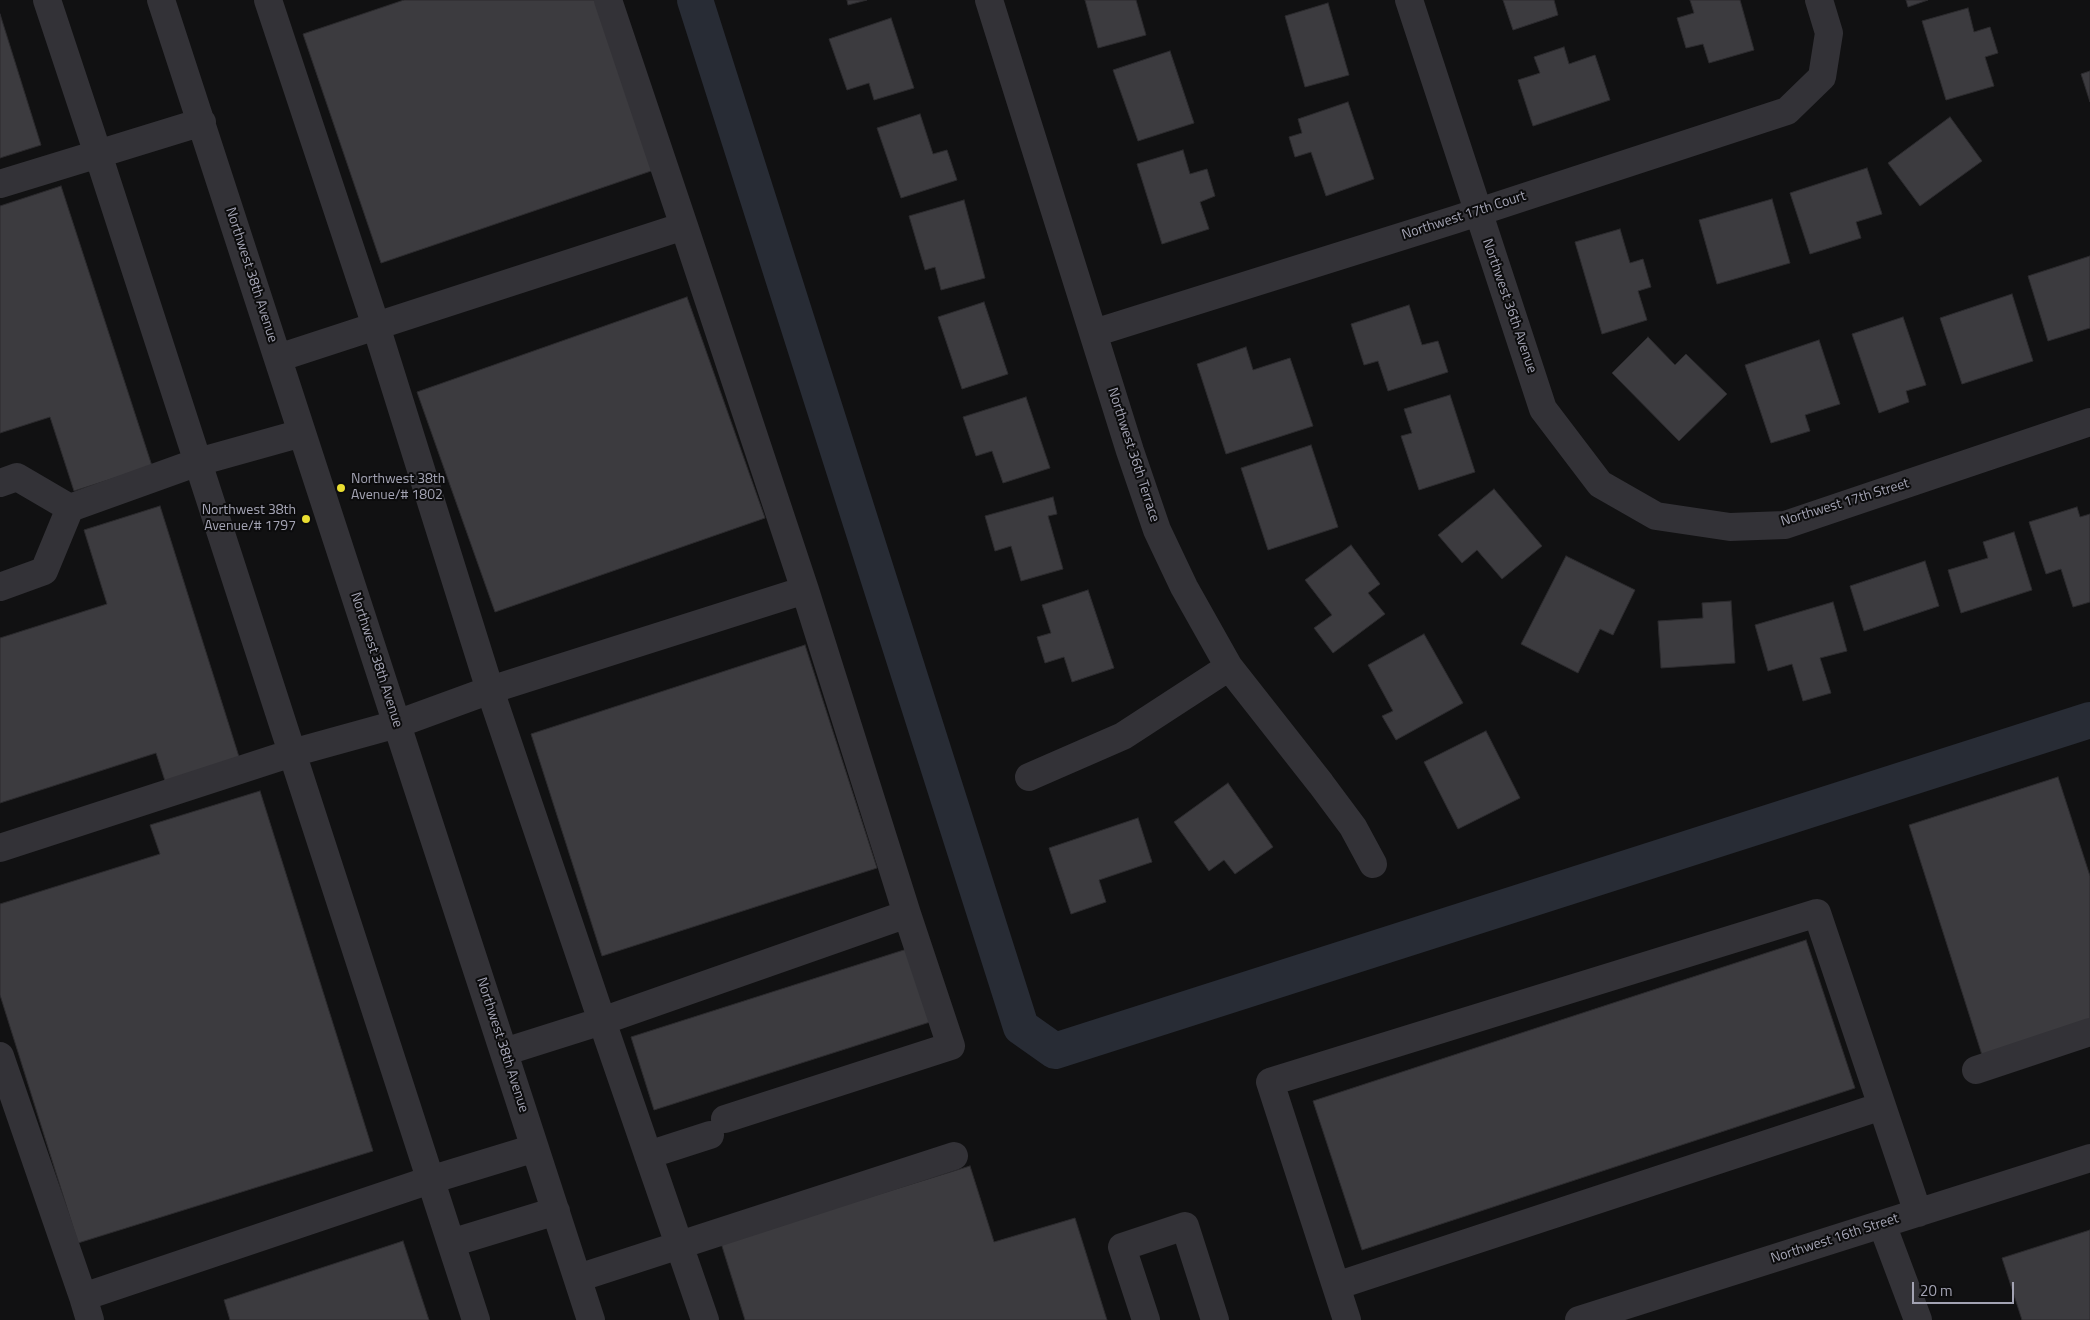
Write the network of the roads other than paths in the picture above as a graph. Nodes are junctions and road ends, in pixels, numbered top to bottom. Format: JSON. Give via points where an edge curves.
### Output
{"nodes":[{"id":1,"x":47,"y":0,"type":"edge"},
{"id":2,"x":161,"y":0,"type":"edge"},
{"id":3,"x":268,"y":0,"type":"edge"},
{"id":4,"x":608,"y":0,"type":"edge"},
{"id":5,"x":989,"y":0,"type":"edge"},
{"id":6,"x":1409,"y":0,"type":"edge"},
{"id":7,"x":1818,"y":0,"type":"edge"},
{"id":8,"x":202,"y":122,"type":"junction"},
{"id":9,"x":98,"y":154,"type":"junction"},
{"id":10,"x":0,"y":184,"type":"edge"},
{"id":11,"x":1477,"y":212,"type":"junction"},
{"id":12,"x":684,"y":226,"type":"junction"},
{"id":13,"x":376,"y":326,"type":"junction"},
{"id":14,"x":1094,"y":333,"type":"junction"},
{"id":15,"x":278,"y":358,"type":"junction"},
{"id":16,"x":2090,"y":422,"type":"edge"},
{"id":17,"x":302,"y":433,"type":"junction"},
{"id":18,"x":198,"y":462,"type":"junction"},
{"id":19,"x":0,"y":482,"type":"edge"},
{"id":20,"x":1600,"y":484,"type":"joint"},
{"id":21,"x":70,"y":508,"type":"junction"},
{"id":22,"x":0,"y":587,"type":"edge"},
{"id":23,"x":805,"y":590,"type":"junction"},
{"id":24,"x":1230,"y":667,"type":"junction"},
{"id":25,"x":490,"y":690,"type":"junction"},
{"id":26,"x":397,"y":724,"type":"junction"},
{"id":27,"x":292,"y":753,"type":"junction"},
{"id":28,"x":1029,"y":777,"type":"dead end"},
{"id":29,"x":0,"y":848,"type":"edge"},
{"id":30,"x":1373,"y":864,"type":"dead end"},
{"id":31,"x":907,"y":914,"type":"junction"},
{"id":32,"x":602,"y":1021,"type":"junction"},
{"id":33,"x":2090,"y":1032,"type":"edge"},
{"id":34,"x":504,"y":1052,"type":"junction"},
{"id":35,"x":0,"y":1056,"type":"edge"},
{"id":36,"x":1976,"y":1070,"type":"dead end"},
{"id":37,"x":1882,"y":1106,"type":"junction"},
{"id":38,"x":535,"y":1148,"type":"junction"},
{"id":39,"x":648,"y":1155,"type":"junction"},
{"id":40,"x":954,"y":1156,"type":"dead end"},
{"id":41,"x":2090,"y":1158,"type":"edge"},
{"id":42,"x":430,"y":1180,"type":"junction"},
{"id":43,"x":556,"y":1211,"type":"junction"},
{"id":44,"x":1918,"y":1212,"type":"junction"},
{"id":45,"x":1882,"y":1224,"type":"junction"},
{"id":46,"x":451,"y":1243,"type":"junction"},
{"id":47,"x":679,"y":1245,"type":"junction"},
{"id":48,"x":578,"y":1278,"type":"junction"},
{"id":49,"x":1336,"y":1286,"type":"junction"},
{"id":50,"x":87,"y":1308,"type":"edge"},
{"id":51,"x":476,"y":1320,"type":"edge"},
{"id":52,"x":591,"y":1320,"type":"edge"},
{"id":53,"x":705,"y":1320,"type":"edge"},
{"id":54,"x":1146,"y":1320,"type":"edge"},
{"id":55,"x":1215,"y":1320,"type":"edge"},
{"id":56,"x":1347,"y":1320,"type":"edge"},
{"id":57,"x":1579,"y":1320,"type":"edge"},
{"id":58,"x":1918,"y":1320,"type":"edge"}],
"edges":[{"from":1,"to":9,"type":"street"},
{"from":2,"to":8,"type":"street","name":"Northwest 38th Avenue"},
{"from":3,"to":13,"type":"street"},
{"from":4,"to":12,"type":"street"},
{"from":5,"to":14,"type":"street","name":"Northwest 36th Terrace"},
{"from":6,"to":11,"type":"street","name":"Northwest 36th Avenue"},
{"from":7,"to":11,"type":"street","name":"Northwest 17th Court","via":[[1829,33],[1822,77],[1787,111]]},
{"from":8,"to":9,"type":"street"},
{"from":8,"to":15,"type":"street","name":"Northwest 38th Avenue"},
{"from":9,"to":10,"type":"street"},
{"from":9,"to":18,"type":"street"},
{"from":11,"to":14,"type":"street","name":"Northwest 17th Court"},
{"from":11,"to":20,"type":"street","name":"Northwest 36th Avenue","via":[[1544,409]]},
{"from":12,"to":13,"type":"street"},
{"from":12,"to":23,"type":"street"},
{"from":13,"to":15,"type":"street"},
{"from":13,"to":25,"type":"street"},
{"from":14,"to":24,"type":"street","name":"Northwest 36th Terrace","via":[[1157,530],[1184,587]]},
{"from":15,"to":17,"type":"street","name":"Northwest 38th Avenue"},
{"from":16,"to":20,"type":"street","name":"Northwest 17th Street","via":[[1785,525],[1730,527],[1656,516]]},
{"from":17,"to":18,"type":"street"},
{"from":17,"to":26,"type":"street","name":"Northwest 38th Avenue"},
{"from":18,"to":21,"type":"street"},
{"from":18,"to":27,"type":"street"},
{"from":19,"to":21,"type":"street","via":[[17,477]]},
{"from":21,"to":22,"type":"street","via":[[44,571]]},
{"from":23,"to":25,"type":"street"},
{"from":23,"to":31,"type":"street"},
{"from":24,"to":28,"type":"street","via":[[1123,736]]},
{"from":24,"to":30,"type":"street","name":"Northwest 36th Terrace","via":[[1327,791],[1353,827]]},
{"from":25,"to":26,"type":"street"},
{"from":25,"to":32,"type":"street"},
{"from":26,"to":27,"type":"street"},
{"from":26,"to":34,"type":"street","name":"Northwest 38th Avenue"},
{"from":27,"to":29,"type":"street"},
{"from":27,"to":42,"type":"street"},
{"from":31,"to":32,"type":"street"},
{"from":31,"to":39,"type":"street","via":[[951,1046],[718,1127]]},
{"from":32,"to":34,"type":"street"},
{"from":32,"to":39,"type":"street"},
{"from":33,"to":36,"type":"street"},
{"from":34,"to":38,"type":"street","name":"Northwest 38th Avenue"},
{"from":35,"to":50,"type":"street"},
{"from":37,"to":44,"type":"street"},
{"from":37,"to":49,"type":"street"},
{"from":37,"to":49,"type":"street","via":[[1817,913],[1270,1082]]},
{"from":38,"to":42,"type":"street"},
{"from":38,"to":43,"type":"street","name":"Northwest 38th Avenue"},
{"from":39,"to":47,"type":"street"},
{"from":40,"to":47,"type":"street"},
{"from":41,"to":44,"type":"street","name":"Northwest 16th Street"},
{"from":42,"to":46,"type":"street"},
{"from":42,"to":50,"type":"street"},
{"from":43,"to":46,"type":"street"},
{"from":43,"to":48,"type":"street","name":"Northwest 38th Avenue"},
{"from":44,"to":45,"type":"street","name":"Northwest 16th Street"},
{"from":45,"to":57,"type":"street","name":"Northwest 16th Street"},
{"from":45,"to":58,"type":"street"},
{"from":46,"to":51,"type":"street"},
{"from":47,"to":48,"type":"street"},
{"from":47,"to":53,"type":"street"},
{"from":48,"to":52,"type":"street","name":"Northwest 38th Avenue"},
{"from":49,"to":56,"type":"street"},
{"from":54,"to":55,"type":"street","via":[[1122,1247],[1185,1226]]}]}
